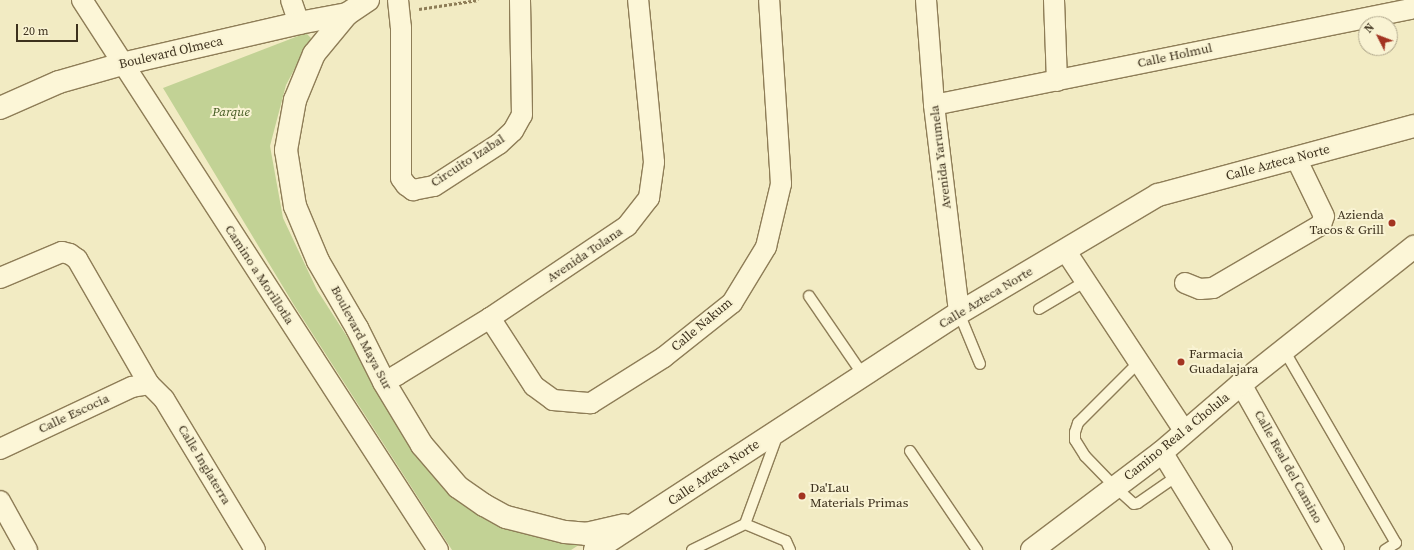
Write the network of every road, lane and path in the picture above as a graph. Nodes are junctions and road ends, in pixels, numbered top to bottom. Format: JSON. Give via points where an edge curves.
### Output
{"nodes":[{"id":1,"x":82,"y":0,"type":"edge"},
{"id":2,"x":291,"y":0,"type":"edge"},
{"id":3,"x":368,"y":0,"type":"edge"},
{"id":4,"x":478,"y":0,"type":"edge"},
{"id":5,"x":520,"y":0,"type":"edge"},
{"id":6,"x":638,"y":0,"type":"edge"},
{"id":7,"x":769,"y":0,"type":"edge"},
{"id":8,"x":926,"y":0,"type":"edge"},
{"id":9,"x":1054,"y":0,"type":"edge"},
{"id":10,"x":1414,"y":5,"type":"edge"},
{"id":11,"x":399,"y":6,"type":"edge"},
{"id":12,"x":347,"y":14,"type":"junction"},
{"id":13,"x":299,"y":23,"type":"junction"},
{"id":14,"x":122,"y":64,"type":"junction"},
{"id":15,"x":1056,"y":81,"type":"junction"},
{"id":16,"x":934,"y":105,"type":"junction"},
{"id":17,"x":0,"y":108,"type":"edge"},
{"id":18,"x":1414,"y":126,"type":"edge"},
{"id":19,"x":1296,"y":158,"type":"junction"},
{"id":20,"x":1414,"y":247,"type":"edge"},
{"id":21,"x":1065,"y":250,"type":"junction"},
{"id":22,"x":0,"y":278,"type":"edge"},
{"id":23,"x":1086,"y":281,"type":"junction"},
{"id":24,"x":1186,"y":283,"type":"dead end"},
{"id":25,"x":809,"y":296,"type":"dead end"},
{"id":26,"x":1039,"y":309,"type":"dead end"},
{"id":27,"x":960,"y":313,"type":"junction"},
{"id":28,"x":490,"y":318,"type":"junction"},
{"id":29,"x":1284,"y":350,"type":"junction"},
{"id":30,"x":1139,"y":362,"type":"junction"},
{"id":31,"x":980,"y":364,"type":"dead end"},
{"id":32,"x":863,"y":375,"type":"junction"},
{"id":33,"x":384,"y":382,"type":"junction"},
{"id":34,"x":149,"y":384,"type":"junction"},
{"id":35,"x":1241,"y":384,"type":"junction"},
{"id":36,"x":780,"y":428,"type":"junction"},
{"id":37,"x":1185,"y":432,"type":"junction"},
{"id":38,"x":0,"y":449,"type":"edge"},
{"id":39,"x":910,"y":451,"type":"dead end"},
{"id":40,"x":1162,"y":452,"type":"junction"},
{"id":41,"x":1177,"y":476,"type":"junction"},
{"id":42,"x":1115,"y":488,"type":"junction"},
{"id":43,"x":0,"y":501,"type":"edge"},
{"id":44,"x":648,"y":517,"type":"junction"},
{"id":45,"x":745,"y":524,"type":"junction"},
{"id":46,"x":27,"y":550,"type":"edge"},
{"id":47,"x":255,"y":550,"type":"edge"},
{"id":48,"x":438,"y":550,"type":"edge"},
{"id":49,"x":596,"y":550,"type":"edge"},
{"id":50,"x":692,"y":550,"type":"edge"},
{"id":51,"x":790,"y":550,"type":"edge"},
{"id":52,"x":977,"y":550,"type":"edge"},
{"id":53,"x":1032,"y":550,"type":"edge"},
{"id":54,"x":1222,"y":550,"type":"edge"},
{"id":55,"x":1334,"y":550,"type":"edge"},
{"id":56,"x":1385,"y":550,"type":"edge"}],
"edges":[{"from":1,"to":14,"type":"street","name":"Camino a Morillotla"},
{"from":2,"to":13,"type":"street"},
{"from":3,"to":12,"type":"main road","name":"Boulevard Maya Sur"},
{"from":4,"to":11,"type":"path"},
{"from":5,"to":11,"type":"street","name":"Circuito Izabal","via":[[522,115],[513,131],[499,144],[434,186],[413,190],[401,178]]},
{"from":6,"to":28,"type":"street","name":"Avenida Tolana","via":[[654,162],[649,198],[627,226]]},
{"from":7,"to":28,"type":"street","name":"Calle Nakum","via":[[781,184],[766,248],[732,304],[664,357],[591,403],[553,400],[534,386]]},
{"from":8,"to":16,"type":"street","name":"Avenida Yarumela"},
{"from":9,"to":15,"type":"street"},
{"from":10,"to":15,"type":"street","name":"Calle Holmul","via":[[1410,9]]},
{"from":12,"to":13,"type":"main road","name":"Boulevard Olmeca"},
{"from":12,"to":33,"type":"main road","name":"Boulevard Maya Sur","via":[[314,54],[295,100],[286,150],[295,206],[318,261],[357,328]]},
{"from":13,"to":14,"type":"main road","name":"Boulevard Olmeca"},
{"from":14,"to":17,"type":"main road","name":"Boulevard Olmeca","via":[[59,82]]},
{"from":14,"to":48,"type":"street","name":"Camino a Morillotla"},
{"from":15,"to":16,"type":"street","name":"Calle Holmul"},
{"from":16,"to":27,"type":"street","name":"Avenida Yarumela"},
{"from":18,"to":19,"type":"main road","name":"Calle Azteca Norte"},
{"from":19,"to":21,"type":"main road","name":"Calle Azteca Norte","via":[[1158,195]]},
{"from":19,"to":24,"type":"street","via":[[1324,216],[1321,225],[1213,288],[1200,289]]},
{"from":20,"to":29,"type":"main road","name":"Camino Real a Cholula"},
{"from":21,"to":23,"type":"street"},
{"from":21,"to":27,"type":"main road","name":"Calle Azteca Norte"},
{"from":22,"to":34,"type":"street","name":"Calle Inglaterra","via":[[62,252],[70,254],[77,259]]},
{"from":23,"to":26,"type":"lane"},
{"from":23,"to":30,"type":"street"},
{"from":25,"to":32,"type":"lane"},
{"from":27,"to":31,"type":"lane"},
{"from":27,"to":32,"type":"main road","name":"Calle Azteca Norte"},
{"from":28,"to":33,"type":"street","name":"Avenida Tolana"},
{"from":29,"to":35,"type":"main road","name":"Camino Real a Cholula"},
{"from":29,"to":56,"type":"lane","via":[[1396,543]]},
{"from":30,"to":37,"type":"street"},
{"from":30,"to":42,"type":"lane","via":[[1078,423],[1075,432],[1075,440],[1085,456]]},
{"from":32,"to":36,"type":"main road","name":"Calle Azteca Norte"},
{"from":33,"to":44,"type":"main road","name":"Boulevard Maya Sur","via":[[422,445],[458,487],[493,511],[565,532],[586,534]]},
{"from":34,"to":38,"type":"street","name":"Calle Escocia","via":[[132,387]]},
{"from":34,"to":47,"type":"street","name":"Calle Inglaterra","via":[[164,398]]},
{"from":35,"to":37,"type":"main road","name":"Camino Real a Cholula"},
{"from":35,"to":55,"type":"street","name":"Calle Real del Camino"},
{"from":36,"to":44,"type":"main road","name":"Calle Azteca Norte"},
{"from":36,"to":45,"type":"lane"},
{"from":37,"to":40,"type":"main road","name":"Camino Real a Cholula"},
{"from":39,"to":52,"type":"lane"},
{"from":40,"to":41,"type":"street"},
{"from":40,"to":42,"type":"main road","name":"Camino Real a Cholula"},
{"from":41,"to":42,"type":"lane","via":[[1134,504]]},
{"from":41,"to":54,"type":"street"},
{"from":42,"to":53,"type":"main road","name":"Camino Real a Cholula"},
{"from":43,"to":46,"type":"street"},
{"from":44,"to":49,"type":"main road","name":"Calle Azteca Norte"},
{"from":45,"to":50,"type":"lane"},
{"from":45,"to":51,"type":"lane","via":[[786,541]]}]}
